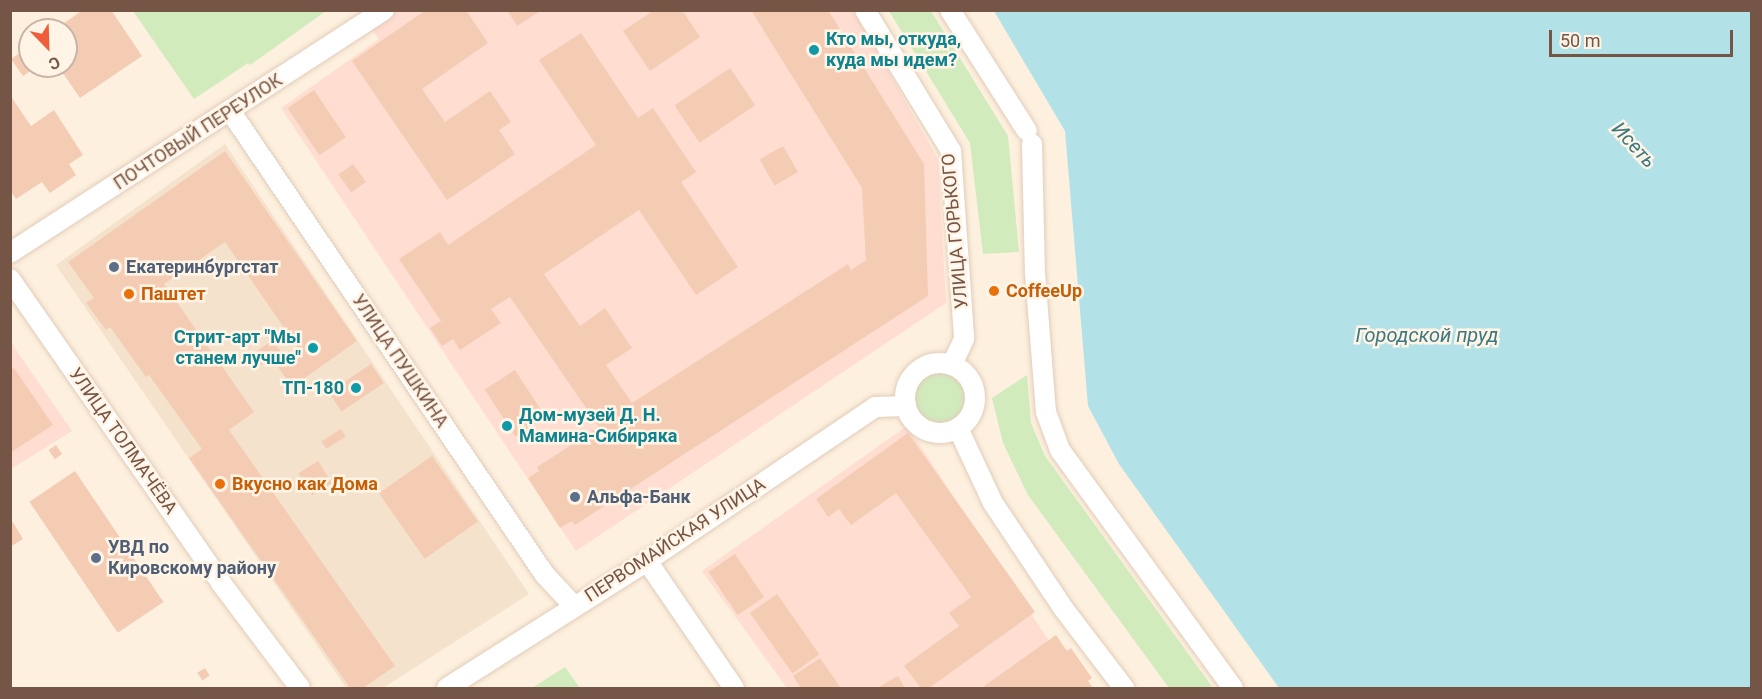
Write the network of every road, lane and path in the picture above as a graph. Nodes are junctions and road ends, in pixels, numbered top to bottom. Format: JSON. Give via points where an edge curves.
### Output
{"nodes":[{"id":1,"x":384,"y":10,"type":"edge"},
{"id":2,"x":865,"y":10,"type":"edge"},
{"id":3,"x":950,"y":10,"type":"edge"},
{"id":4,"x":231,"y":112,"type":"junction"},
{"id":5,"x":10,"y":253,"type":"edge"},
{"id":6,"x":10,"y":279,"type":"edge"},
{"id":7,"x":952,"y":365,"type":"junction"},
{"id":8,"x":906,"y":406,"type":"junction"},
{"id":9,"x":958,"y":428,"type":"junction"},
{"id":10,"x":647,"y":561,"type":"junction"},
{"id":11,"x":573,"y":605,"type":"junction"},
{"id":12,"x":300,"y":688,"type":"edge"},
{"id":13,"x":447,"y":688,"type":"edge"},
{"id":14,"x":734,"y":688,"type":"edge"},
{"id":15,"x":1124,"y":688,"type":"edge"},
{"id":16,"x":1233,"y":688,"type":"edge"}],
"edges":[{"from":1,"to":4,"type":"street","name":"ПОЧТОВЫЙ ПЕРЕУЛОК"},
{"from":2,"to":7,"type":"street","name":"УЛИЦА ГОРЬКОГО","via":[[951,151],[964,339]]},
{"from":3,"to":16,"type":"street","via":[[1029,137],[1046,412],[1056,441]]},
{"from":4,"to":5,"type":"street","name":"ПОЧТОВЫЙ ПЕРЕУЛОК"},
{"from":4,"to":11,"type":"street","name":"УЛИЦА ПУШКИНА","via":[[545,575]]},
{"from":6,"to":12,"type":"street","name":"УЛИЦА ТОЛМАЧЁВА","via":[[221,583]]},
{"from":7,"to":8,"type":"street","via":[[931,364],[913,376],[907,385]]},
{"from":7,"to":9,"type":"street","via":[[962,370],[974,389],[972,411]]},
{"from":8,"to":9,"type":"street","via":[[910,416],[926,430],[937,433]]},
{"from":8,"to":10,"type":"street","name":"ПЕРВОМАЙСКАЯ УЛИЦА","via":[[875,407]]},
{"from":9,"to":15,"type":"street","via":[[993,503],[1063,608]]},
{"from":10,"to":11,"type":"street","name":"ПЕРВОМАЙСКАЯ УЛИЦА"},
{"from":10,"to":14,"type":"street"},
{"from":11,"to":13,"type":"street","name":"ПЕРВОМАЙСКАЯ УЛИЦА"}]}
